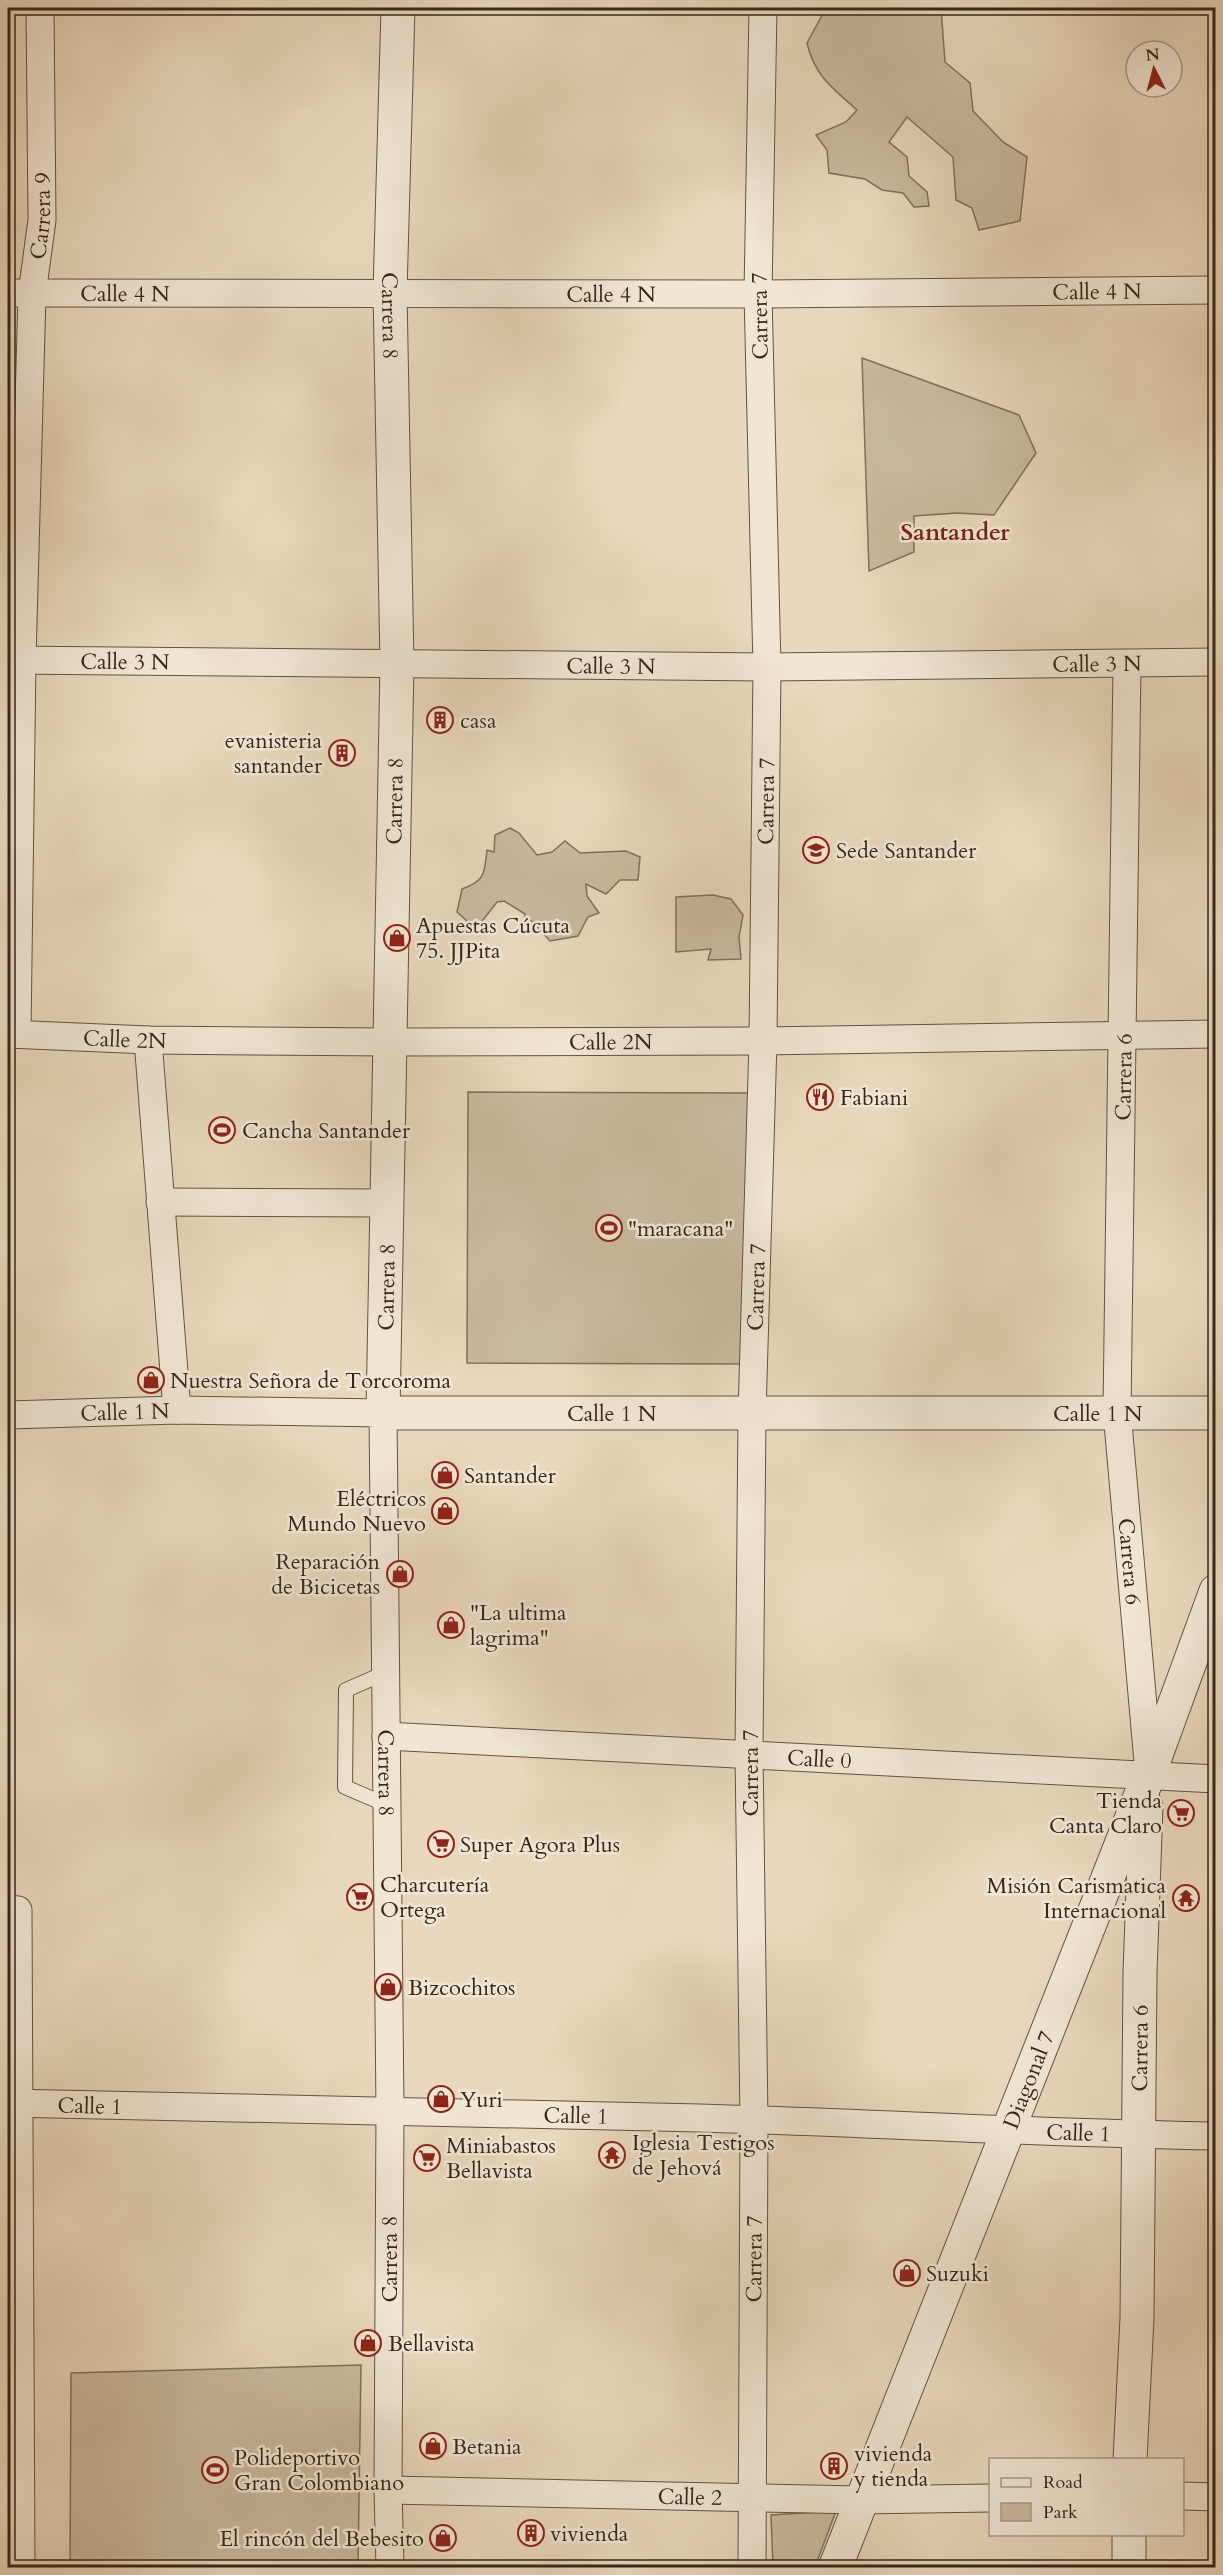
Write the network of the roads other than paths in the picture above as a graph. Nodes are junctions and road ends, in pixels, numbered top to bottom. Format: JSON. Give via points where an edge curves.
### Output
{"nodes":[{"id":1,"x":40,"y":8,"type":"edge"},
{"id":2,"x":398,"y":8,"type":"edge"},
{"id":3,"x":763,"y":8,"type":"edge"},
{"id":4,"x":1215,"y":290,"type":"edge"},
{"id":5,"x":390,"y":292,"type":"junction"},
{"id":6,"x":20,"y":293,"type":"edge"},
{"id":7,"x":758,"y":294,"type":"junction"},
{"id":8,"x":15,"y":660,"type":"edge"},
{"id":9,"x":1215,"y":662,"type":"edge"},
{"id":10,"x":397,"y":664,"type":"junction"},
{"id":11,"x":1127,"y":664,"type":"junction"},
{"id":12,"x":767,"y":667,"type":"junction"},
{"id":13,"x":1124,"y":1033,"type":"junction"},
{"id":14,"x":12,"y":1034,"type":"edge"},
{"id":15,"x":1215,"y":1034,"type":"edge"},
{"id":16,"x":148,"y":1040,"type":"junction"},
{"id":17,"x":763,"y":1041,"type":"junction"},
{"id":18,"x":390,"y":1042,"type":"junction"},
{"id":19,"x":160,"y":1202,"type":"junction"},
{"id":20,"x":387,"y":1203,"type":"junction"},
{"id":21,"x":177,"y":1410,"type":"junction"},
{"id":22,"x":1117,"y":1412,"type":"junction"},
{"id":23,"x":383,"y":1413,"type":"junction"},
{"id":24,"x":1215,"y":1413,"type":"edge"},
{"id":25,"x":752,"y":1414,"type":"junction"},
{"id":26,"x":8,"y":1415,"type":"edge"},
{"id":27,"x":1215,"y":1591,"type":"edge"},
{"id":28,"x":385,"y":1673,"type":"junction"},
{"id":29,"x":386,"y":1736,"type":"junction"},
{"id":30,"x":749,"y":1754,"type":"junction"},
{"id":31,"x":1149,"y":1774,"type":"junction"},
{"id":32,"x":1215,"y":1779,"type":"edge"},
{"id":33,"x":387,"y":1805,"type":"junction"},
{"id":34,"x":8,"y":1910,"type":"edge"},
{"id":35,"x":12,"y":2104,"type":"edge"},
{"id":36,"x":390,"y":2109,"type":"junction"},
{"id":37,"x":754,"y":2120,"type":"junction"},
{"id":38,"x":1008,"y":2132,"type":"junction"},
{"id":39,"x":1138,"y":2134,"type":"junction"},
{"id":40,"x":1215,"y":2136,"type":"edge"},
{"id":41,"x":1130,"y":2458,"type":"edge"},
{"id":42,"x":14,"y":2477,"type":"edge"},
{"id":43,"x":388,"y":2490,"type":"junction"},
{"id":44,"x":1184,"y":2496,"type":"edge"},
{"id":45,"x":1215,"y":2497,"type":"edge"},
{"id":46,"x":750,"y":2498,"type":"junction"},
{"id":47,"x":989,"y":2498,"type":"edge"},
{"id":48,"x":860,"y":2500,"type":"junction"},
{"id":49,"x":1129,"y":2536,"type":"edge"},
{"id":50,"x":21,"y":2568,"type":"edge"},
{"id":51,"x":390,"y":2568,"type":"edge"},
{"id":52,"x":752,"y":2568,"type":"edge"},
{"id":53,"x":835,"y":2568,"type":"edge"},
{"id":54,"x":1129,"y":2568,"type":"edge"}],
"edges":[{"from":1,"to":6,"type":"street","name":"Carrera 9","via":[[42,220]]},
{"from":2,"to":5,"type":"street","name":"Carrera 8"},
{"from":3,"to":7,"type":"street","name":"Carrera 7"},
{"from":4,"to":7,"type":"street","name":"Calle 4 N"},
{"from":5,"to":6,"type":"street","name":"Calle 4 N"},
{"from":5,"to":7,"type":"street","name":"Calle 4 N"},
{"from":5,"to":10,"type":"street","name":"Carrera 8"},
{"from":6,"to":8,"type":"street","name":"Carrera 9"},
{"from":7,"to":12,"type":"street","name":"Carrera 7"},
{"from":8,"to":10,"type":"street","name":"Calle 3 N"},
{"from":8,"to":14,"type":"street","name":"Carrera 9"},
{"from":9,"to":11,"type":"street","name":"Calle 3 N"},
{"from":10,"to":12,"type":"street","name":"Calle 3 N"},
{"from":10,"to":18,"type":"street","name":"Carrera 8"},
{"from":11,"to":12,"type":"street","name":"Calle 3 N"},
{"from":11,"to":13,"type":"street","name":"Carrera 6"},
{"from":12,"to":17,"type":"street","name":"Carrera 7"},
{"from":13,"to":15,"type":"street","name":"Calle 2N"},
{"from":13,"to":17,"type":"street","name":"Calle 2N"},
{"from":13,"to":22,"type":"street","name":"Carrera 6"},
{"from":14,"to":16,"type":"street","name":"Calle 2N"},
{"from":16,"to":18,"type":"street","name":"Calle 2N"},
{"from":16,"to":19,"type":"street"},
{"from":17,"to":18,"type":"street","name":"Calle 2N"},
{"from":17,"to":25,"type":"street","name":"Carrera 7"},
{"from":18,"to":20,"type":"street","name":"Carrera 8"},
{"from":19,"to":20,"type":"street"},
{"from":19,"to":21,"type":"street"},
{"from":20,"to":23,"type":"street","name":"Carrera 8"},
{"from":21,"to":23,"type":"street","name":"Calle 1 N"},
{"from":21,"to":26,"type":"street","name":"Calle 1 N"},
{"from":22,"to":24,"type":"street","name":"Calle 1 N"},
{"from":22,"to":25,"type":"street","name":"Calle 1 N"},
{"from":22,"to":31,"type":"street","name":"Carrera 6"},
{"from":23,"to":25,"type":"street","name":"Calle 1 N"},
{"from":23,"to":28,"type":"street","name":"Carrera 8"},
{"from":25,"to":30,"type":"street","name":"Carrera 7"},
{"from":27,"to":31,"type":"street","name":"Diagonal 7"},
{"from":28,"to":29,"type":"street","name":"Carrera 8"},
{"from":28,"to":33,"type":"lane","via":[[346,1690],[345,1787]]},
{"from":29,"to":30,"type":"street","name":"Calle 0"},
{"from":29,"to":33,"type":"street","name":"Carrera 8"},
{"from":30,"to":31,"type":"street","name":"Calle 0"},
{"from":30,"to":37,"type":"street","name":"Carrera 7"},
{"from":31,"to":32,"type":"street","name":"Calle 0"},
{"from":31,"to":38,"type":"street","name":"Diagonal 7"},
{"from":31,"to":39,"type":"street","name":"Carrera 6","via":[[1140,1937]]},
{"from":33,"to":36,"type":"street","name":"Carrera 8"},
{"from":34,"to":35,"type":"street","via":[[18,1910]]},
{"from":35,"to":36,"type":"street","name":"Calle 1"},
{"from":35,"to":42,"type":"street"},
{"from":36,"to":37,"type":"street","name":"Calle 1"},
{"from":36,"to":43,"type":"street","name":"Carrera 8"},
{"from":37,"to":38,"type":"street","name":"Calle 1"},
{"from":37,"to":46,"type":"street","name":"Carrera 7"},
{"from":38,"to":39,"type":"street","name":"Calle 1"},
{"from":38,"to":48,"type":"street","name":"Diagonal 7"},
{"from":39,"to":40,"type":"street","name":"Calle 1"},
{"from":39,"to":41,"type":"street","name":"Carrera 6","via":[[1137,2318]]},
{"from":42,"to":50,"type":"street"},
{"from":43,"to":46,"type":"street","name":"Calle 2"},
{"from":43,"to":51,"type":"street","name":"Carrera 8"},
{"from":44,"to":45,"type":"street"},
{"from":46,"to":48,"type":"street","name":"Calle 2"},
{"from":46,"to":52,"type":"street","name":"Carrera 7"},
{"from":47,"to":48,"type":"street","name":"Calle 2"},
{"from":48,"to":53,"type":"street","name":"Diagonal 7"},
{"from":49,"to":54,"type":"street"}]}
